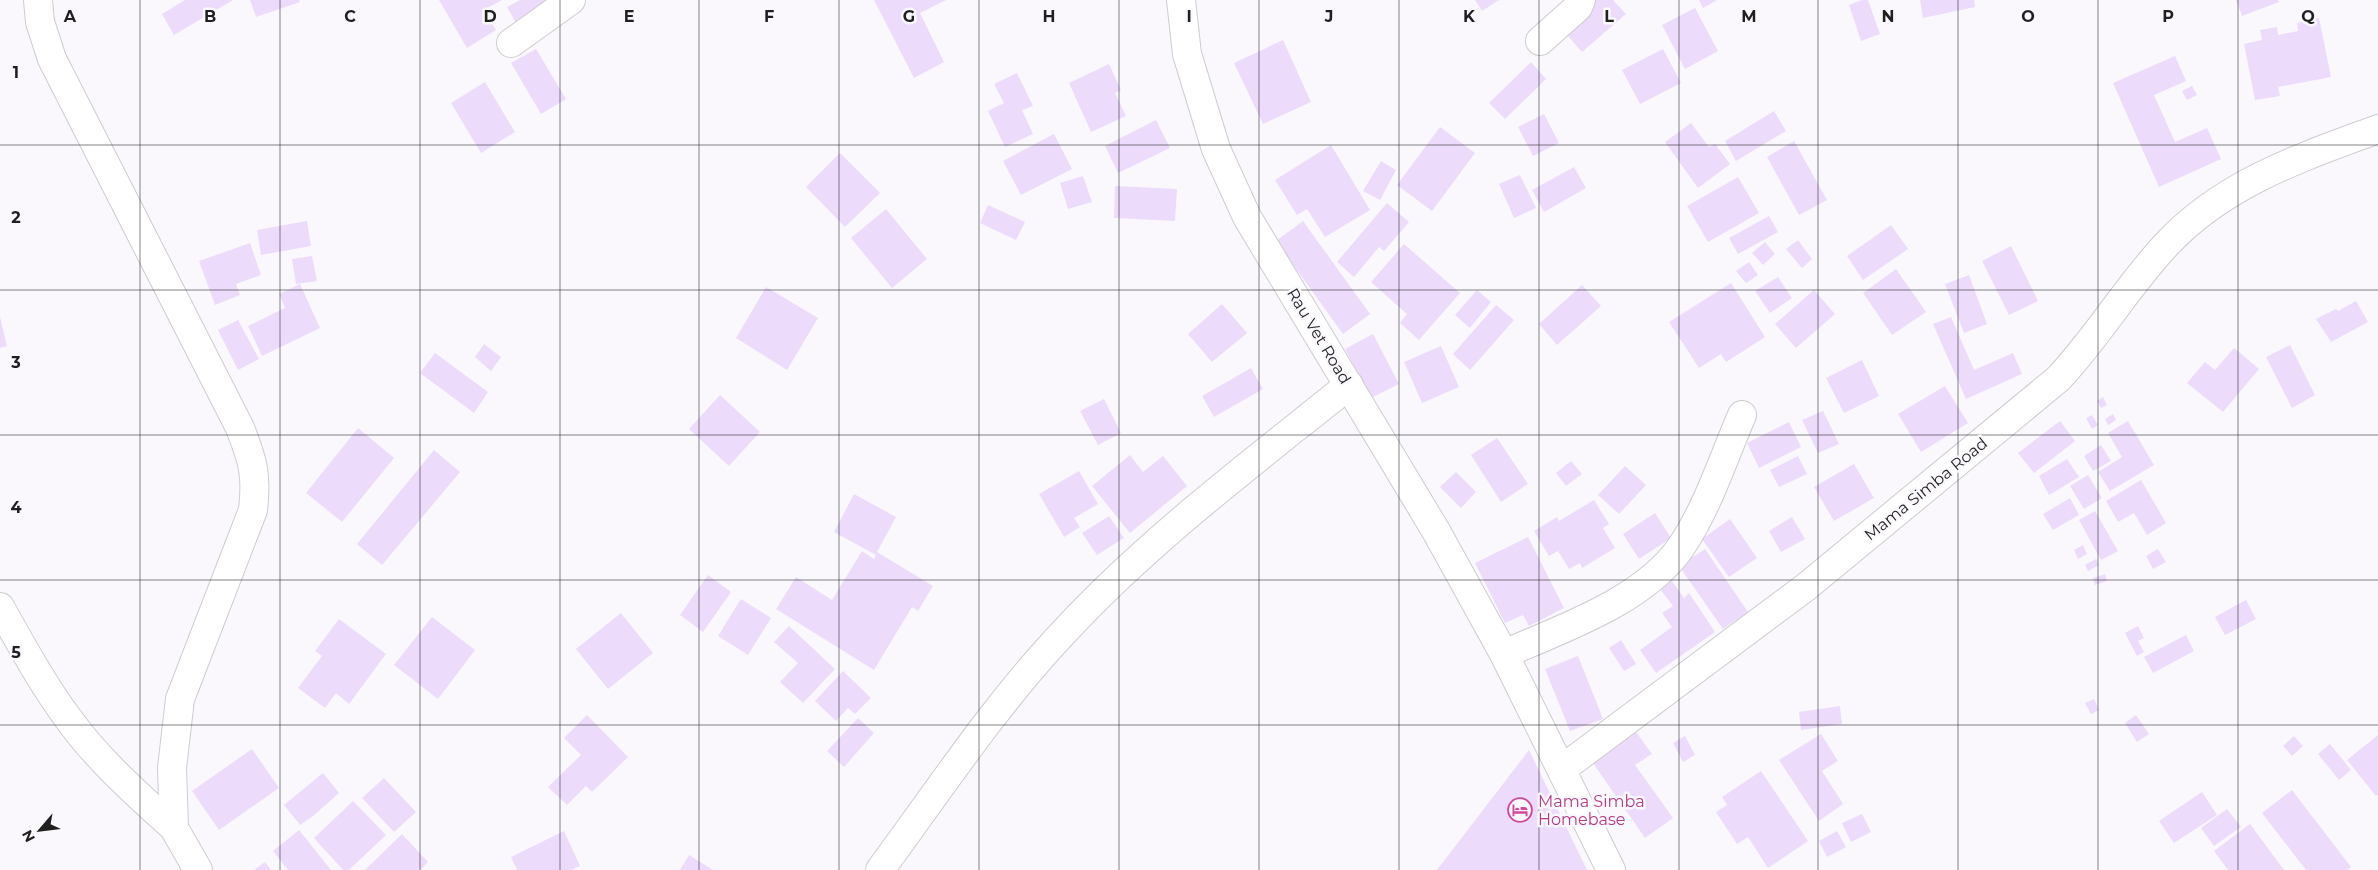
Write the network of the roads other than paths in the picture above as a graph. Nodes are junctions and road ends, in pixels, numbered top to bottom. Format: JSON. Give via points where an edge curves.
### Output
{"nodes":[{"id":1,"x":38,"y":0,"type":"edge"},
{"id":2,"x":571,"y":0,"type":"edge"},
{"id":3,"x":1181,"y":0,"type":"edge"},
{"id":4,"x":1582,"y":0,"type":"edge"},
{"id":5,"x":1540,"y":40,"type":"dead end"},
{"id":6,"x":511,"y":43,"type":"dead end"},
{"id":7,"x":2378,"y":129,"type":"edge"},
{"id":8,"x":1349,"y":385,"type":"junction"},
{"id":9,"x":1742,"y":415,"type":"dead end"},
{"id":10,"x":0,"y":607,"type":"edge"},
{"id":11,"x":1504,"y":654,"type":"junction"},
{"id":12,"x":1562,"y":769,"type":"junction"},
{"id":13,"x":174,"y":828,"type":"junction"},
{"id":14,"x":198,"y":870,"type":"edge"},
{"id":15,"x":880,"y":870,"type":"edge"},
{"id":16,"x":1611,"y":870,"type":"edge"}],
"edges":[{"from":1,"to":13,"type":"street","via":[[40,22],[52,59],[240,428],[253,461],[256,485],[253,510],[180,699],[172,768]]},
{"from":2,"to":6,"type":"street"},
{"from":3,"to":8,"type":"street","name":"Rau Vet Road","via":[[1187,54],[1216,149],[1247,217]]},
{"from":4,"to":5,"type":"street"},
{"from":7,"to":12,"type":"street","name":"Mama Simba Road","via":[[2279,166],[2198,214],[2165,246],[2081,354],[2051,385],[1806,587]]},
{"from":8,"to":11,"type":"street","name":"Rau Vet Road","via":[[1436,530]]},
{"from":8,"to":15,"type":"street","via":[[1191,512],[1062,633],[1006,698]]},
{"from":9,"to":11,"type":"street","via":[[1699,516],[1680,548],[1660,570],[1612,604]]},
{"from":10,"to":13,"type":"street","via":[[33,666],[71,722],[120,778]]},
{"from":11,"to":12,"type":"street"},
{"from":12,"to":16,"type":"street"},
{"from":13,"to":14,"type":"street"}]}
